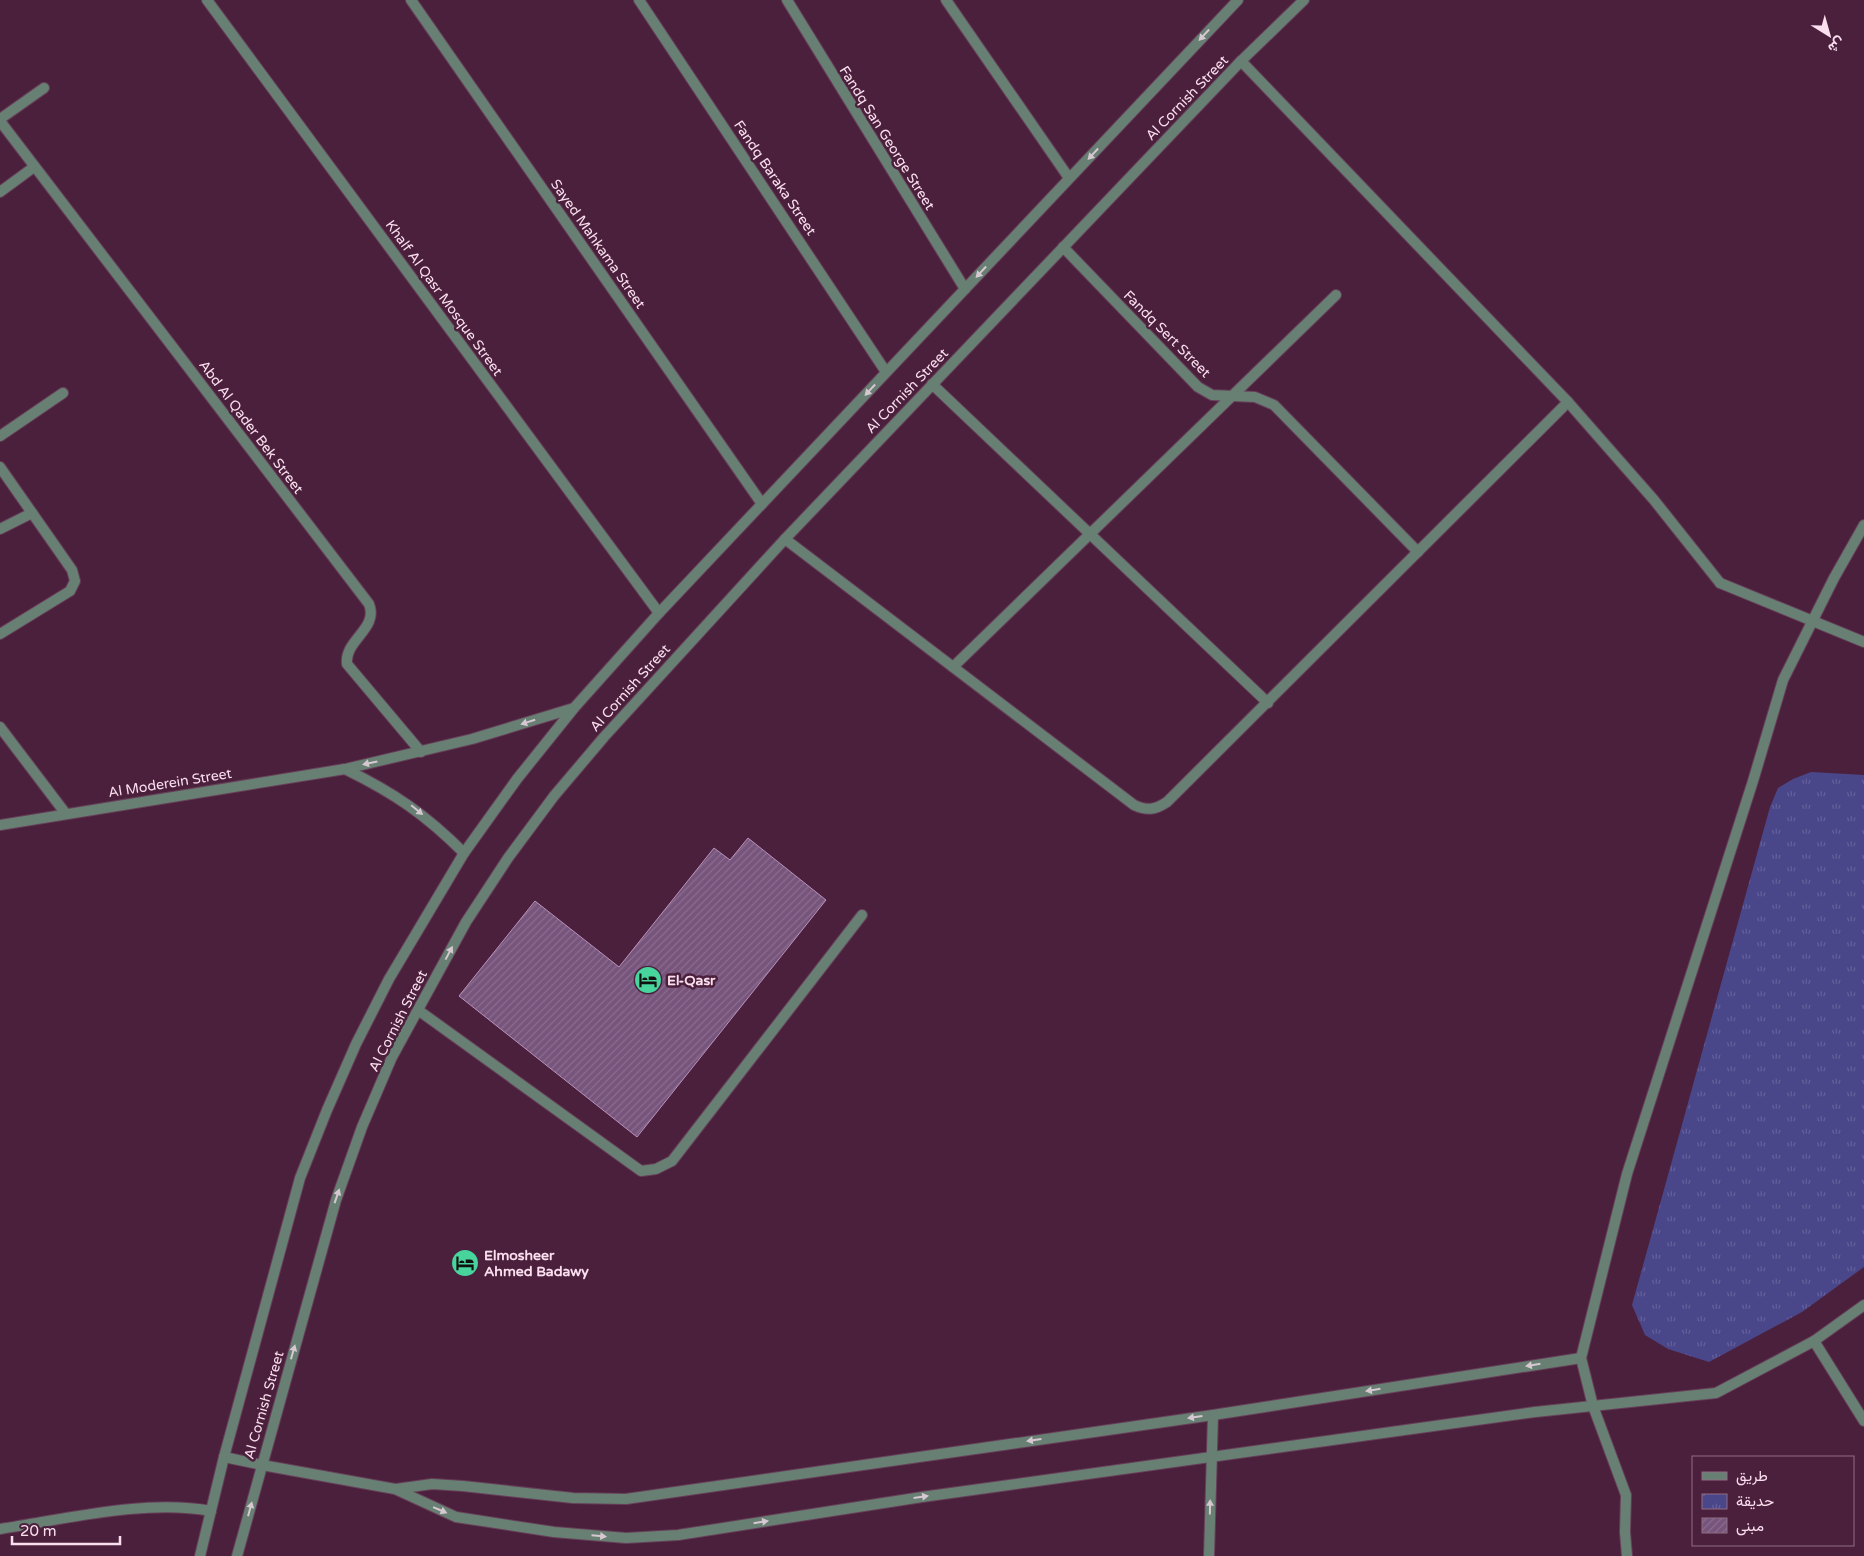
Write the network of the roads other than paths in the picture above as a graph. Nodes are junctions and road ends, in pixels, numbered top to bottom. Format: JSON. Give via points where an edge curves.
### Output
{"nodes":[{"id":1,"x":207,"y":0,"type":"edge"},
{"id":2,"x":411,"y":0,"type":"edge"},
{"id":3,"x":640,"y":0,"type":"edge"},
{"id":4,"x":787,"y":0,"type":"edge"},
{"id":5,"x":946,"y":0,"type":"edge"},
{"id":6,"x":1238,"y":0,"type":"edge"},
{"id":7,"x":1304,"y":0,"type":"edge"},
{"id":8,"x":1241,"y":61,"type":"junction"},
{"id":9,"x":44,"y":88,"type":"dead end"},
{"id":10,"x":0,"y":120,"type":"edge"},
{"id":11,"x":34,"y":167,"type":"junction"},
{"id":12,"x":1069,"y":178,"type":"junction"},
{"id":13,"x":0,"y":192,"type":"edge"},
{"id":14,"x":1064,"y":247,"type":"junction"},
{"id":15,"x":964,"y":290,"type":"junction"},
{"id":16,"x":1336,"y":295,"type":"dead end"},
{"id":17,"x":886,"y":372,"type":"junction"},
{"id":18,"x":932,"y":384,"type":"junction"},
{"id":19,"x":62,"y":393,"type":"dead end"},
{"id":20,"x":1231,"y":396,"type":"junction"},
{"id":21,"x":1568,"y":402,"type":"junction"},
{"id":22,"x":0,"y":436,"type":"edge"},
{"id":23,"x":0,"y":467,"type":"edge"},
{"id":24,"x":762,"y":504,"type":"junction"},
{"id":25,"x":32,"y":513,"type":"junction"},
{"id":26,"x":1864,"y":524,"type":"edge"},
{"id":27,"x":0,"y":530,"type":"edge"},
{"id":28,"x":1089,"y":533,"type":"junction"},
{"id":29,"x":785,"y":539,"type":"junction"},
{"id":30,"x":1418,"y":552,"type":"junction"},
{"id":31,"x":659,"y":613,"type":"junction"},
{"id":32,"x":1812,"y":622,"type":"junction"},
{"id":33,"x":0,"y":634,"type":"edge"},
{"id":34,"x":1864,"y":642,"type":"edge"},
{"id":35,"x":953,"y":667,"type":"junction"},
{"id":36,"x":1268,"y":703,"type":"junction"},
{"id":37,"x":574,"y":708,"type":"junction"},
{"id":38,"x":0,"y":727,"type":"edge"},
{"id":39,"x":421,"y":752,"type":"junction"},
{"id":40,"x":344,"y":769,"type":"junction"},
{"id":41,"x":66,"y":814,"type":"junction"},
{"id":42,"x":0,"y":825,"type":"edge"},
{"id":43,"x":464,"y":853,"type":"junction"},
{"id":44,"x":862,"y":915,"type":"dead end"},
{"id":45,"x":418,"y":1010,"type":"junction"},
{"id":46,"x":1864,"y":1305,"type":"edge"},
{"id":47,"x":1814,"y":1341,"type":"junction"},
{"id":48,"x":1581,"y":1358,"type":"junction"},
{"id":49,"x":1593,"y":1406,"type":"junction"},
{"id":50,"x":1213,"y":1415,"type":"junction"},
{"id":51,"x":1864,"y":1421,"type":"edge"},
{"id":52,"x":224,"y":1457,"type":"junction"},
{"id":53,"x":1211,"y":1457,"type":"junction"},
{"id":54,"x":262,"y":1465,"type":"junction"},
{"id":55,"x":395,"y":1489,"type":"junction"},
{"id":56,"x":211,"y":1511,"type":"junction"},
{"id":57,"x":0,"y":1529,"type":"edge"},
{"id":58,"x":200,"y":1556,"type":"edge"},
{"id":59,"x":237,"y":1556,"type":"edge"},
{"id":60,"x":1209,"y":1556,"type":"edge"},
{"id":61,"x":1627,"y":1556,"type":"edge"}],
"edges":[{"from":1,"to":31,"type":"street","name":"Khalf Al Qasr Mosque Street"},
{"from":2,"to":24,"type":"street","name":"Sayed Mahkama Street"},
{"from":3,"to":17,"type":"street","name":"Fandq Baraka Street"},
{"from":4,"to":15,"type":"street","name":"Fandq San George Street"},
{"from":5,"to":12,"type":"street"},
{"from":6,"to":12,"type":"street","name":"Al Cornish Street","one_way":true},
{"from":7,"to":8,"type":"street","name":"Al Cornish Street"},
{"from":8,"to":14,"type":"street","name":"Al Cornish Street"},
{"from":8,"to":21,"type":"street"},
{"from":9,"to":10,"type":"street"},
{"from":10,"to":11,"type":"street","name":"Abd Al Qader Bek Street"},
{"from":11,"to":13,"type":"street"},
{"from":11,"to":39,"type":"street","name":"Abd Al Qader Bek Street","via":[[369,604],[370,622],[348,650],[347,664]]},
{"from":12,"to":15,"type":"street","name":"Al Cornish Street","one_way":true},
{"from":14,"to":18,"type":"street","name":"Al Cornish Street"},
{"from":14,"to":20,"type":"street","name":"Fandq Sert Street","via":[[1198,387],[1212,395]]},
{"from":15,"to":17,"type":"street","name":"Al Cornish Street"},
{"from":16,"to":20,"type":"street"},
{"from":17,"to":24,"type":"street","name":"Al Cornish Street","one_way":true},
{"from":18,"to":28,"type":"street"},
{"from":18,"to":29,"type":"street","name":"Al Cornish Street"},
{"from":19,"to":22,"type":"street"},
{"from":20,"to":28,"type":"street"},
{"from":20,"to":30,"type":"street","name":"Fandq Sert Street","via":[[1255,397],[1274,405]]},
{"from":21,"to":30,"type":"street"},
{"from":21,"to":32,"type":"street","via":[[1654,500],[1720,583]]},
{"from":23,"to":25,"type":"street"},
{"from":24,"to":31,"type":"street","name":"Al Cornish Street"},
{"from":25,"to":27,"type":"street"},
{"from":25,"to":33,"type":"street","via":[[72,570],[76,581],[70,591]]},
{"from":26,"to":32,"type":"street"},
{"from":28,"to":35,"type":"street"},
{"from":28,"to":36,"type":"street"},
{"from":29,"to":35,"type":"street"},
{"from":45,"to":29,"type":"street","name":"Al Cornish Street","one_way":true,"via":[[466,922],[554,796]]},
{"from":30,"to":36,"type":"street"},
{"from":31,"to":37,"type":"street","name":"Al Cornish Street"},
{"from":32,"to":34,"type":"street"},
{"from":32,"to":48,"type":"street","via":[[1783,680],[1627,1174]]},
{"from":35,"to":36,"type":"street","via":[[1144,810],[1156,809],[1167,802]]},
{"from":37,"to":39,"type":"street","name":"Al Moderein Street","one_way":true},
{"from":37,"to":43,"type":"street","name":"Al Cornish Street"},
{"from":38,"to":41,"type":"street"},
{"from":39,"to":40,"type":"street","name":"Al Moderein Street","one_way":true},
{"from":40,"to":41,"type":"street","name":"Al Moderein Street"},
{"from":40,"to":43,"type":"street","one_way":true,"via":[[379,785],[411,806]]},
{"from":41,"to":42,"type":"street","name":"Al Moderein Street"},
{"from":43,"to":52,"type":"street","name":"Al Cornish Street","via":[[389,979],[327,1110],[300,1178]]},
{"from":44,"to":45,"type":"street","via":[[672,1161],[656,1169],[641,1171]]},
{"from":54,"to":45,"type":"street","name":"Al Cornish Street","one_way":true,"via":[[336,1200],[392,1057]]},
{"from":46,"to":47,"type":"street"},
{"from":47,"to":49,"type":"street","via":[[1716,1393]]},
{"from":47,"to":51,"type":"street"},
{"from":48,"to":49,"type":"street"},
{"from":48,"to":50,"type":"street","one_way":true},
{"from":49,"to":53,"type":"street"},
{"from":49,"to":61,"type":"street","via":[[1626,1495]]},
{"from":50,"to":53,"type":"street"},
{"from":50,"to":55,"type":"street","one_way":true,"via":[[626,1499],[573,1498],[432,1484]]},
{"from":52,"to":54,"type":"street"},
{"from":52,"to":56,"type":"street","name":"Al Cornish Street"},
{"from":55,"to":53,"type":"street","one_way":true,"via":[[456,1516],[554,1532],[626,1538],[678,1535]]},
{"from":60,"to":53,"type":"street","one_way":true},
{"from":54,"to":55,"type":"street"},
{"from":59,"to":54,"type":"street","name":"Al Cornish Street","one_way":true},
{"from":56,"to":57,"type":"street","via":[[155,1506]]},
{"from":56,"to":58,"type":"street","name":"Al Cornish Street"}]}
